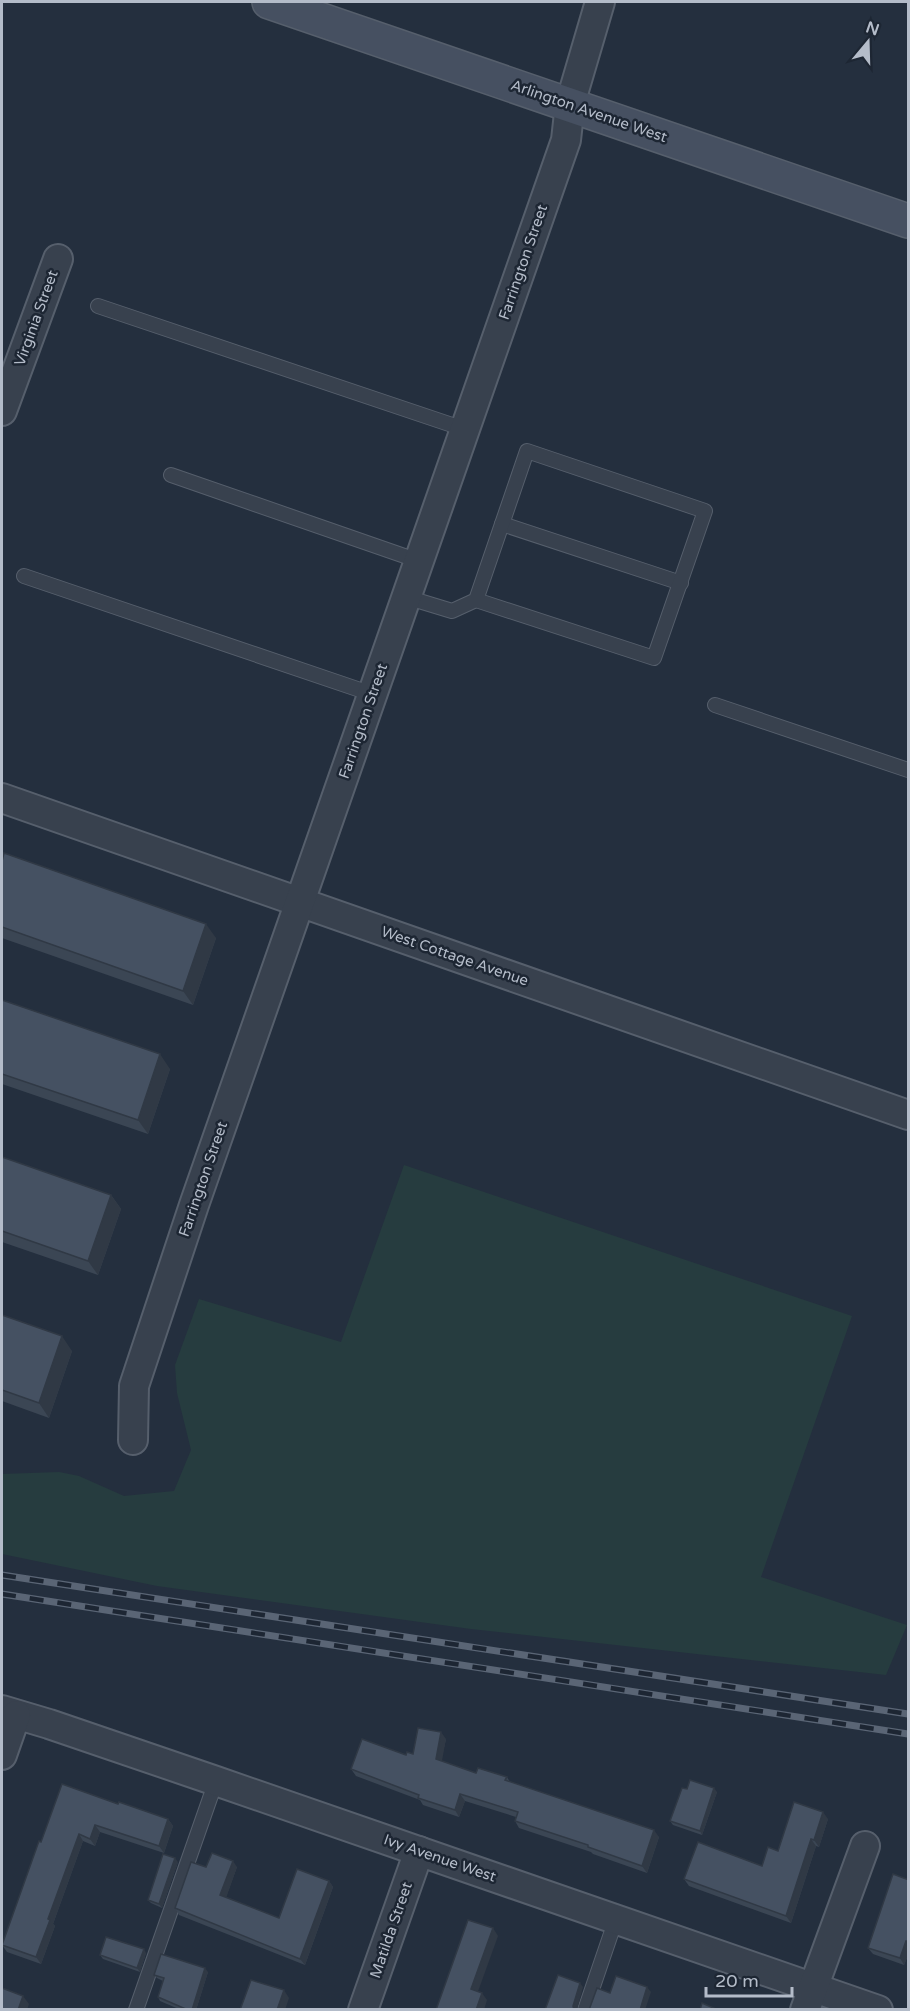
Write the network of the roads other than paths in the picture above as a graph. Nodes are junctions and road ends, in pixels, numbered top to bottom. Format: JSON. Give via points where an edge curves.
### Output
{"nodes":[{"id":1,"x":269,"y":2,"type":"edge"},
{"id":2,"x":600,"y":2,"type":"edge"},
{"id":3,"x":570,"y":105,"type":"junction"},
{"id":4,"x":909,"y":221,"type":"edge"},
{"id":5,"x":58,"y":259,"type":"dead end"},
{"id":6,"x":98,"y":306,"type":"dead end"},
{"id":7,"x":2,"y":411,"type":"edge"},
{"id":8,"x":464,"y":429,"type":"junction"},
{"id":9,"x":171,"y":475,"type":"dead end"},
{"id":10,"x":502,"y":524,"type":"junction"},
{"id":11,"x":419,"y":561,"type":"junction"},
{"id":12,"x":24,"y":576,"type":"dead end"},
{"id":13,"x":681,"y":584,"type":"junction"},
{"id":14,"x":406,"y":597,"type":"junction"},
{"id":15,"x":476,"y":600,"type":"junction"},
{"id":16,"x":372,"y":694,"type":"junction"},
{"id":17,"x":715,"y":705,"type":"dead end"},
{"id":18,"x":909,"y":770,"type":"edge"},
{"id":19,"x":2,"y":798,"type":"edge"},
{"id":20,"x":300,"y":902,"type":"junction"},
{"id":21,"x":909,"y":1115,"type":"edge"},
{"id":22,"x":133,"y":1440,"type":"dead end"},
{"id":23,"x":9,"y":1712,"type":"edge"},
{"id":24,"x":2,"y":1755,"type":"edge"},
{"id":25,"x":216,"y":1781,"type":"junction"},
{"id":26,"x":865,"y":1846,"type":"dead end"},
{"id":27,"x":419,"y":1851,"type":"junction"},
{"id":28,"x":616,"y":1919,"type":"junction"},
{"id":29,"x":809,"y":1998,"type":"edge"},
{"id":30,"x":136,"y":2010,"type":"edge"},
{"id":31,"x":363,"y":2010,"type":"edge"},
{"id":32,"x":585,"y":2010,"type":"edge"},
{"id":33,"x":878,"y":2010,"type":"edge"}],
"edges":[{"from":1,"to":3,"type":"street","name":"Arlington Avenue West"},
{"from":2,"to":3,"type":"street","name":"Farrington Street"},
{"from":3,"to":4,"type":"street","name":"Arlington Avenue West"},
{"from":3,"to":8,"type":"street","name":"Farrington Street","via":[[566,140]]},
{"from":5,"to":7,"type":"street","name":"Virginia Street"},
{"from":6,"to":8,"type":"lane"},
{"from":8,"to":11,"type":"street","name":"Farrington Street"},
{"from":9,"to":11,"type":"lane"},
{"from":10,"to":13,"type":"lane"},
{"from":10,"to":13,"type":"lane","via":[[527,451],[705,512]]},
{"from":10,"to":15,"type":"lane"},
{"from":11,"to":14,"type":"street","name":"Farrington Street"},
{"from":12,"to":16,"type":"lane"},
{"from":13,"to":15,"type":"lane","via":[[654,658]]},
{"from":14,"to":15,"type":"lane","via":[[452,611]]},
{"from":14,"to":16,"type":"street","name":"Farrington Street"},
{"from":16,"to":20,"type":"street","name":"Farrington Street"},
{"from":17,"to":18,"type":"lane"},
{"from":19,"to":20,"type":"street","name":"West Cottage Avenue"},
{"from":20,"to":21,"type":"street","name":"West Cottage Avenue"},
{"from":20,"to":22,"type":"street","name":"Farrington Street","via":[[134,1386]]},
{"from":23,"to":24,"type":"street"},
{"from":23,"to":25,"type":"street","name":"Ivy Avenue West"},
{"from":25,"to":27,"type":"street","name":"Ivy Avenue West"},
{"from":25,"to":30,"type":"lane"},
{"from":26,"to":29,"type":"street"},
{"from":27,"to":28,"type":"street","name":"Ivy Avenue West"},
{"from":27,"to":31,"type":"street","name":"Matilda Street"},
{"from":28,"to":29,"type":"street","name":"Ivy Avenue West"},
{"from":28,"to":32,"type":"lane"},
{"from":29,"to":33,"type":"street","name":"Ivy Avenue West"}]}
